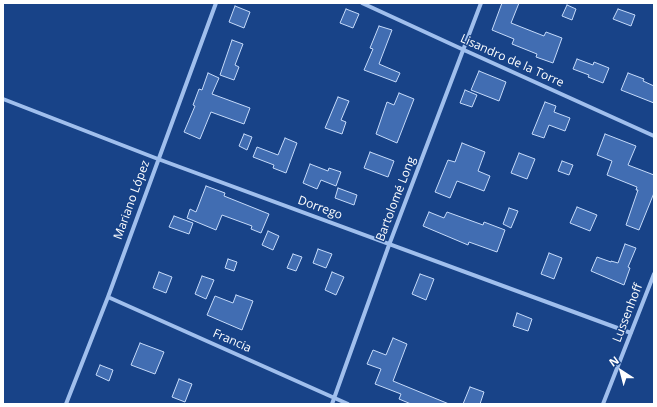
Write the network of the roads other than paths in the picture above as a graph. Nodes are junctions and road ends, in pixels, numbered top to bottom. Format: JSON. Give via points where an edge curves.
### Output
{"nodes":[{"id":1,"x":216,"y":3,"type":"edge"},
{"id":2,"x":362,"y":3,"type":"edge"},
{"id":3,"x":481,"y":3,"type":"edge"},
{"id":4,"x":464,"y":50,"type":"junction"},
{"id":5,"x":3,"y":99,"type":"edge"},
{"id":6,"x":654,"y":136,"type":"edge"},
{"id":7,"x":158,"y":159,"type":"junction"},
{"id":8,"x":389,"y":245,"type":"junction"},
{"id":9,"x":654,"y":274,"type":"edge"},
{"id":10,"x":108,"y":297,"type":"junction"},
{"id":11,"x":631,"y":333,"type":"junction"},
{"id":12,"x":334,"y":398,"type":"junction"},
{"id":13,"x":66,"y":404,"type":"edge"},
{"id":14,"x":332,"y":404,"type":"edge"},
{"id":15,"x":348,"y":404,"type":"edge"},
{"id":16,"x":603,"y":404,"type":"edge"}],
"edges":[{"from":1,"to":7,"type":"street","name":"Mariano López"},
{"from":2,"to":4,"type":"street","name":"Lisandro de la Torre"},
{"from":3,"to":4,"type":"street","name":"Bartolomé Long"},
{"from":4,"to":6,"type":"street","name":"Lisandro de la Torre"},
{"from":4,"to":8,"type":"street","name":"Bartolomé Long"},
{"from":5,"to":7,"type":"street","name":"Dorrego"},
{"from":7,"to":8,"type":"street","name":"Dorrego"},
{"from":7,"to":10,"type":"street","name":"Mariano López"},
{"from":8,"to":11,"type":"street","name":"Dorrego"},
{"from":8,"to":12,"type":"street","name":"Bartolomé Long"},
{"from":9,"to":11,"type":"street","name":"Lussenhoff"},
{"from":10,"to":12,"type":"street","name":"Francia"},
{"from":10,"to":13,"type":"street","name":"Mariano López"},
{"from":11,"to":16,"type":"street","name":"Lussenhoff"},
{"from":12,"to":14,"type":"street","name":"Bartolomé Long"},
{"from":12,"to":15,"type":"street","name":"Francia"}]}
